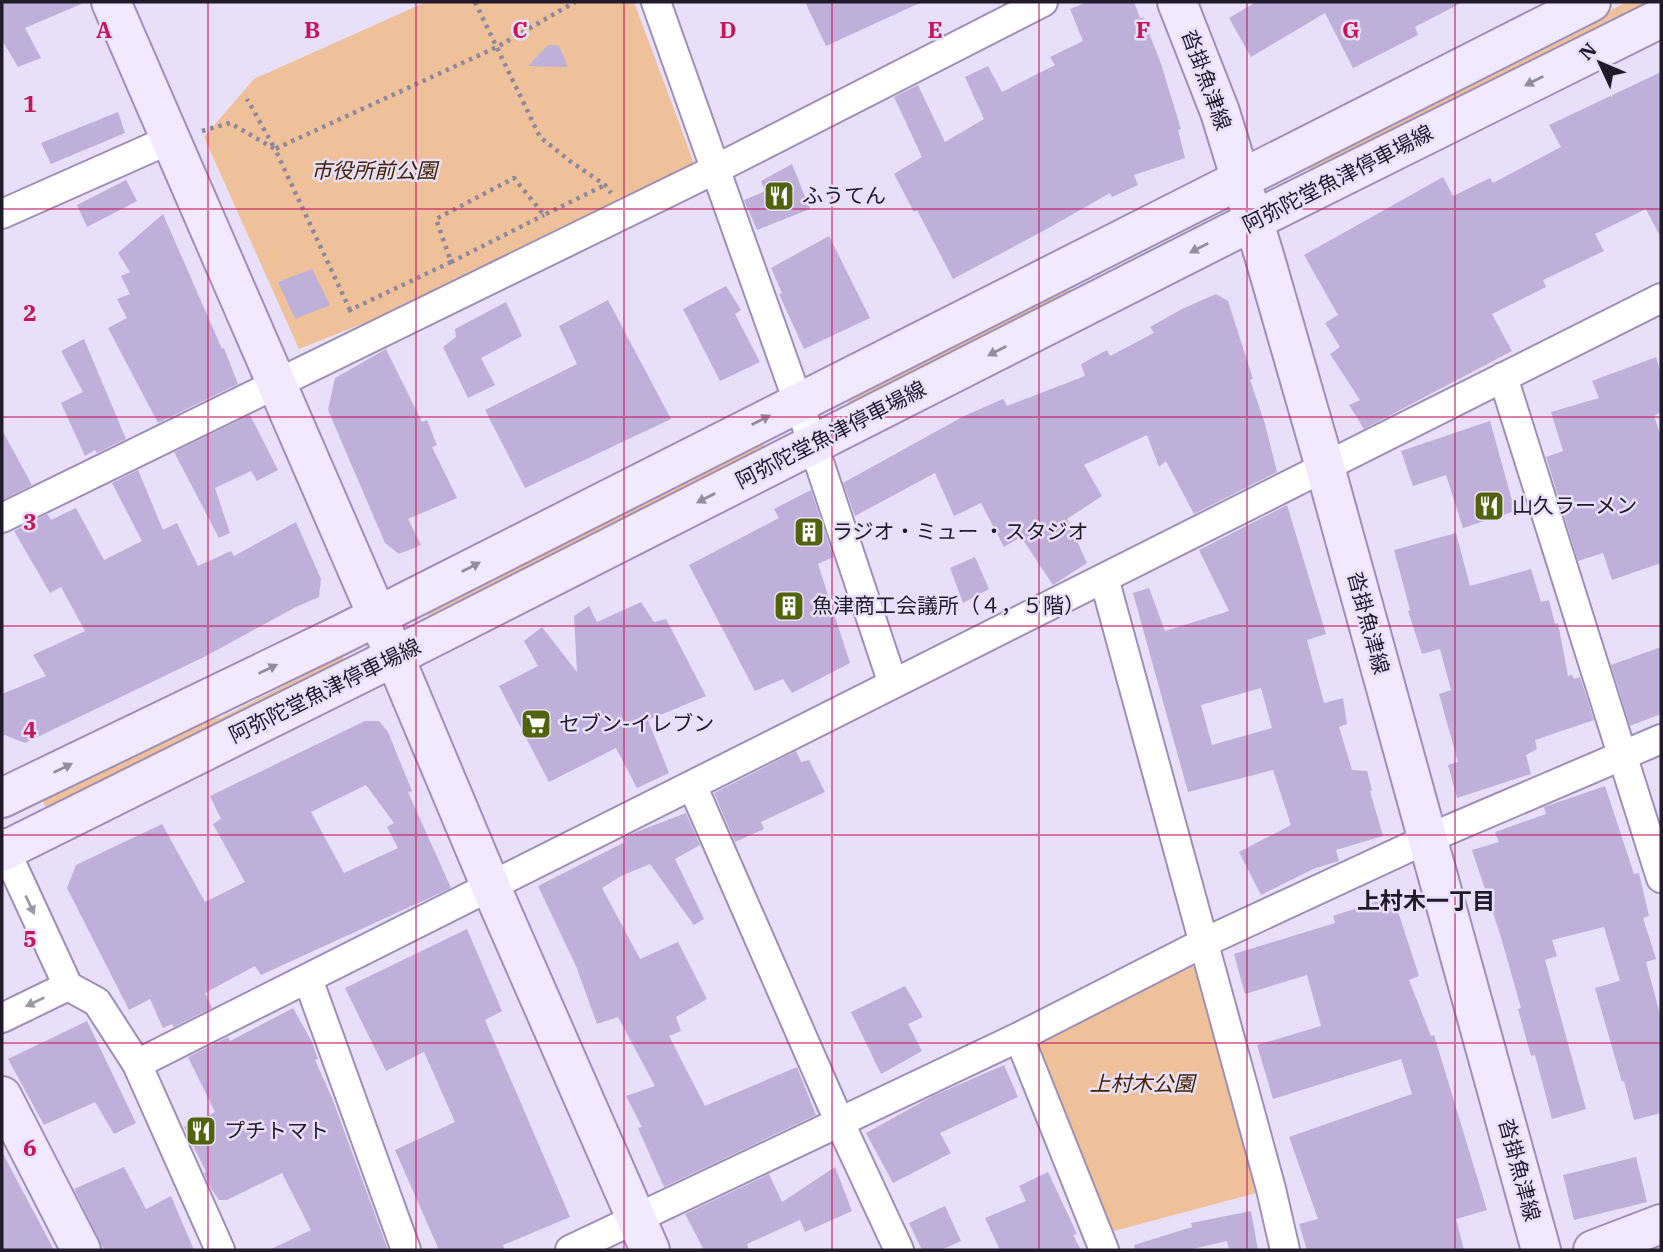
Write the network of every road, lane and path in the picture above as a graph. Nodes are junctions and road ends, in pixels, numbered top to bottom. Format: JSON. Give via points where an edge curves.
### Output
{"nodes":[{"id":1,"x":111,"y":2,"type":"edge"},
{"id":2,"x":475,"y":2,"type":"edge"},
{"id":3,"x":575,"y":2,"type":"edge"},
{"id":4,"x":656,"y":2,"type":"edge"},
{"id":5,"x":1043,"y":2,"type":"edge"},
{"id":6,"x":1177,"y":2,"type":"edge"},
{"id":7,"x":1591,"y":2,"type":"edge"},
{"id":8,"x":1661,"y":18,"type":"edge"},
{"id":9,"x":497,"y":47,"type":"junction"},
{"id":10,"x":247,"y":99,"type":"dead end"},
{"id":11,"x":171,"y":139,"type":"junction"},
{"id":12,"x":275,"y":149,"type":"junction"},
{"id":13,"x":714,"y":170,"type":"junction"},
{"id":14,"x":1240,"y":178,"type":"junction"},
{"id":15,"x":605,"y":185,"type":"junction"},
{"id":16,"x":624,"y":213,"type":"junction"},
{"id":17,"x":2,"y":214,"type":"edge"},
{"id":18,"x":544,"y":215,"type":"junction"},
{"id":19,"x":1253,"y":221,"type":"junction"},
{"id":20,"x":451,"y":262,"type":"junction"},
{"id":21,"x":1661,"y":298,"type":"edge"},
{"id":22,"x":350,"y":310,"type":"junction"},
{"id":23,"x":366,"y":340,"type":"junction"},
{"id":24,"x":1503,"y":377,"type":"junction"},
{"id":25,"x":276,"y":386,"type":"junction"},
{"id":26,"x":798,"y":401,"type":"junction"},
{"id":27,"x":813,"y":444,"type":"junction"},
{"id":28,"x":1325,"y":467,"type":"junction"},
{"id":29,"x":2,"y":518,"type":"edge"},
{"id":30,"x":1104,"y":578,"type":"junction"},
{"id":31,"x":377,"y":615,"type":"junction"},
{"id":32,"x":394,"y":657,"type":"junction"},
{"id":33,"x":893,"y":684,"type":"junction"},
{"id":34,"x":1661,"y":739,"type":"edge"},
{"id":35,"x":1622,"y":756,"type":"junction"},
{"id":36,"x":692,"y":785,"type":"junction"},
{"id":37,"x":2,"y":798,"type":"edge"},
{"id":38,"x":1427,"y":839,"type":"junction"},
{"id":39,"x":3,"y":849,"type":"edge"},
{"id":40,"x":1661,"y":878,"type":"edge"},
{"id":41,"x":491,"y":887,"type":"junction"},
{"id":42,"x":1203,"y":943,"type":"junction"},
{"id":43,"x":308,"y":978,"type":"junction"},
{"id":44,"x":68,"y":986,"type":"junction"},
{"id":45,"x":2,"y":1017,"type":"edge"},
{"id":46,"x":1020,"y":1037,"type":"junction"},
{"id":47,"x":137,"y":1065,"type":"junction"},
{"id":48,"x":2,"y":1096,"type":"edge"},
{"id":49,"x":839,"y":1121,"type":"junction"},
{"id":50,"x":1661,"y":1224,"type":"edge"},
{"id":51,"x":643,"y":1234,"type":"edge"},
{"id":52,"x":81,"y":1250,"type":"edge"},
{"id":53,"x":220,"y":1250,"type":"edge"},
{"id":54,"x":405,"y":1250,"type":"edge"},
{"id":55,"x":570,"y":1250,"type":"edge"},
{"id":56,"x":899,"y":1250,"type":"edge"},
{"id":57,"x":1104,"y":1250,"type":"edge"},
{"id":58,"x":1285,"y":1250,"type":"edge"},
{"id":59,"x":1541,"y":1250,"type":"edge"},
{"id":60,"x":1593,"y":1250,"type":"edge"}],
"edges":[{"from":1,"to":11,"type":"main road"},
{"from":2,"to":9,"type":"path"},
{"from":3,"to":9,"type":"path"},
{"from":4,"to":13,"type":"street"},
{"from":5,"to":13,"type":"street"},
{"from":6,"to":14,"type":"main road","name":"沓掛魚津線"},
{"from":7,"to":14,"type":"main road","name":"阿弥陀堂魚津停車場線"},
{"from":8,"to":19,"type":"main road","name":"阿弥陀堂魚津停車場線","one_way":true},
{"from":9,"to":12,"type":"path"},
{"from":9,"to":15,"type":"path","via":[[540,136]]},
{"from":10,"to":12,"type":"path"},
{"from":11,"to":12,"type":"path","via":[[230,123]]},
{"from":11,"to":17,"type":"street"},
{"from":11,"to":25,"type":"main road"},
{"from":12,"to":22,"type":"path"},
{"from":13,"to":16,"type":"street"},
{"from":13,"to":26,"type":"street"},
{"from":14,"to":19,"type":"main road","name":"沓掛魚津線"},
{"from":14,"to":26,"type":"main road","name":"阿弥陀堂魚津停車場線"},
{"from":15,"to":16,"type":"path"},
{"from":15,"to":18,"type":"path"},
{"from":16,"to":23,"type":"street"},
{"from":18,"to":20,"type":"path"},
{"from":18,"to":20,"type":"path","via":[[514,178],[436,219]]},
{"from":19,"to":27,"type":"main road","name":"阿弥陀堂魚津停車場線","one_way":true},
{"from":19,"to":28,"type":"main road","name":"沓掛魚津線"},
{"from":20,"to":22,"type":"path"},
{"from":21,"to":24,"type":"street"},
{"from":22,"to":23,"type":"path"},
{"from":23,"to":25,"type":"street"},
{"from":24,"to":28,"type":"street"},
{"from":24,"to":35,"type":"street"},
{"from":25,"to":29,"type":"street"},
{"from":25,"to":31,"type":"main road"},
{"from":26,"to":27,"type":"street"},
{"from":31,"to":26,"type":"main road","name":"阿弥陀堂魚津停車場線","one_way":true},
{"from":27,"to":32,"type":"main road","name":"阿弥陀堂魚津停車場線","one_way":true},
{"from":27,"to":33,"type":"street"},
{"from":28,"to":30,"type":"street"},
{"from":28,"to":38,"type":"main road","name":"沓掛魚津線"},
{"from":30,"to":33,"type":"street"},
{"from":30,"to":42,"type":"street"},
{"from":31,"to":32,"type":"main road"},
{"from":37,"to":31,"type":"main road","name":"阿弥陀堂魚津停車場線","one_way":true},
{"from":32,"to":39,"type":"main road","name":"阿弥陀堂魚津停車場線"},
{"from":32,"to":41,"type":"main road"},
{"from":33,"to":36,"type":"street"},
{"from":34,"to":35,"type":"street"},
{"from":35,"to":38,"type":"street"},
{"from":35,"to":40,"type":"street"},
{"from":36,"to":41,"type":"street"},
{"from":36,"to":49,"type":"street"},
{"from":38,"to":42,"type":"street"},
{"from":38,"to":59,"type":"main road","name":"沓掛魚津線"},
{"from":39,"to":44,"type":"street","one_way":true},
{"from":41,"to":43,"type":"street"},
{"from":41,"to":51,"type":"main road"},
{"from":42,"to":46,"type":"street"},
{"from":42,"to":58,"type":"street"},
{"from":43,"to":47,"type":"street"},
{"from":43,"to":54,"type":"street"},
{"from":44,"to":45,"type":"street","one_way":true},
{"from":44,"to":47,"type":"street","via":[[97,1002]]},
{"from":46,"to":49,"type":"street"},
{"from":46,"to":57,"type":"street"},
{"from":47,"to":53,"type":"street"},
{"from":48,"to":52,"type":"main road"},
{"from":49,"to":51,"type":"street"},
{"from":49,"to":56,"type":"street"},
{"from":50,"to":60,"type":"main road"},
{"from":51,"to":55,"type":"street"}]}
